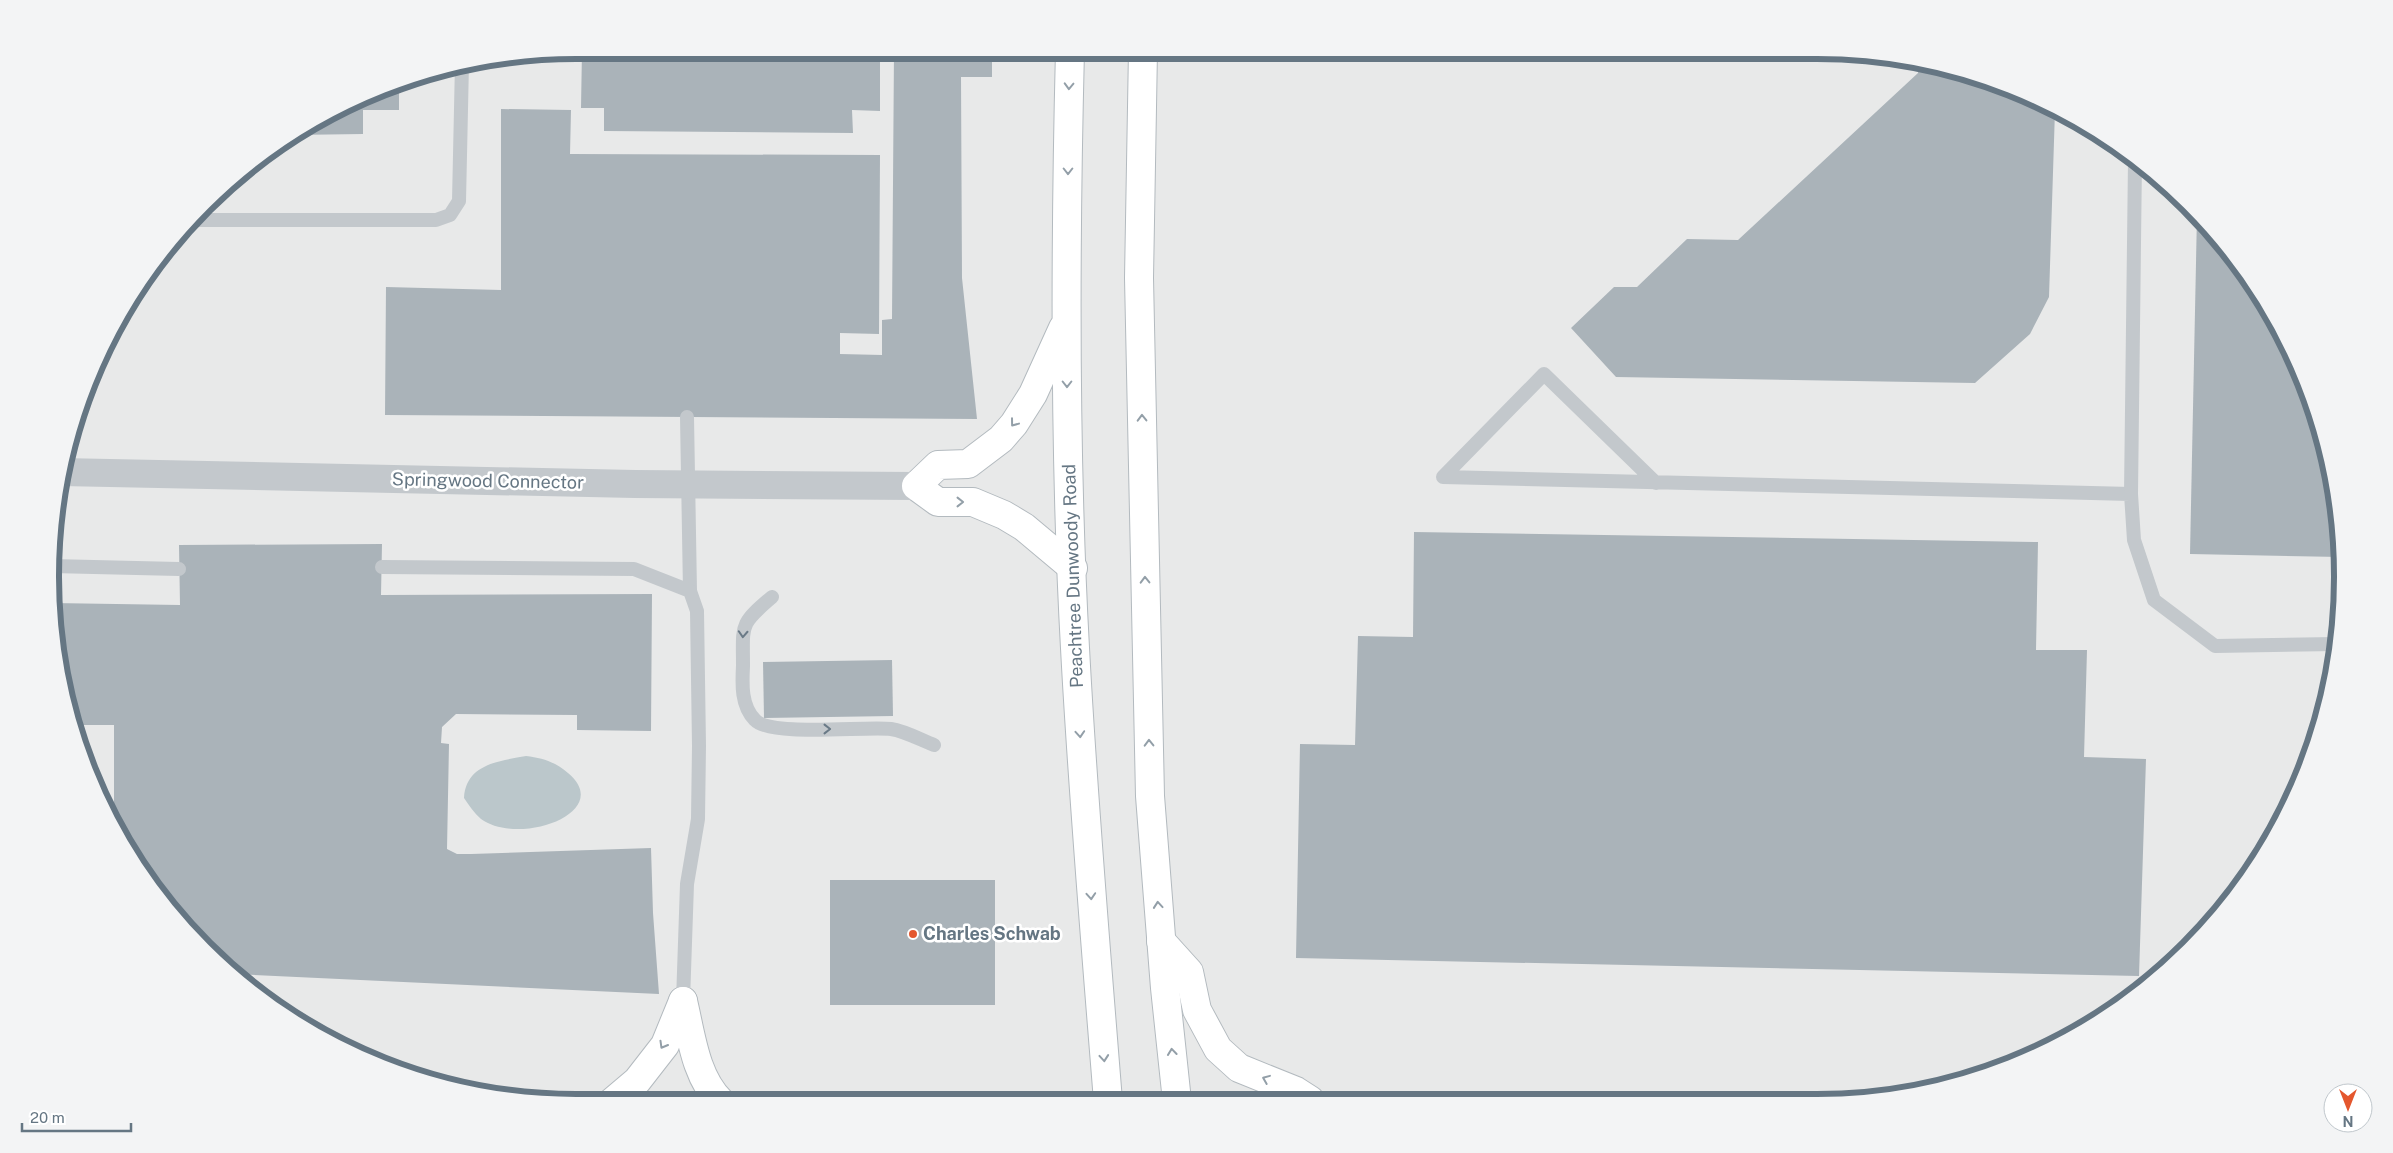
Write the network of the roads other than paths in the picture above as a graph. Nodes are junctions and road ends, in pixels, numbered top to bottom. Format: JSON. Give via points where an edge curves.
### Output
{"nodes":[{"id":1,"x":1070,"y":59,"type":"edge"},
{"id":2,"x":1144,"y":59,"type":"edge"},
{"id":3,"x":462,"y":72,"type":"edge"},
{"id":4,"x":2135,"y":168,"type":"edge"},
{"id":5,"x":201,"y":220,"type":"edge"},
{"id":6,"x":1068,"y":318,"type":"junction"},
{"id":7,"x":687,"y":417,"type":"dead end"},
{"id":8,"x":70,"y":472,"type":"edge"},
{"id":9,"x":1656,"y":483,"type":"junction"},
{"id":10,"x":686,"y":484,"type":"junction"},
{"id":11,"x":916,"y":486,"type":"junction"},
{"id":12,"x":2131,"y":494,"type":"junction"},
{"id":13,"x":59,"y":566,"type":"edge"},
{"id":14,"x":382,"y":567,"type":"dead end"},
{"id":15,"x":1072,"y":568,"type":"junction"},
{"id":16,"x":179,"y":569,"type":"dead end"},
{"id":17,"x":690,"y":591,"type":"junction"},
{"id":18,"x":772,"y":597,"type":"dead end"},
{"id":19,"x":2330,"y":644,"type":"edge"},
{"id":20,"x":934,"y":745,"type":"dead end"},
{"id":21,"x":1161,"y":941,"type":"junction"},
{"id":22,"x":682,"y":1001,"type":"junction"},
{"id":23,"x":622,"y":1094,"type":"edge"},
{"id":24,"x":713,"y":1094,"type":"edge"},
{"id":25,"x":1107,"y":1094,"type":"edge"},
{"id":26,"x":1176,"y":1094,"type":"edge"},
{"id":27,"x":1301,"y":1094,"type":"edge"}],
"edges":[{"from":1,"to":6,"type":"main road","name":"Peachtree Dunwoody Road","one_way":true},
{"from":21,"to":2,"type":"main road","one_way":true,"via":[[1150,796],[1139,298]]},
{"from":3,"to":5,"type":"lane","via":[[459,201],[450,215],[436,220]]},
{"from":4,"to":12,"type":"lane"},
{"from":6,"to":11,"type":"main road","one_way":true,"via":[[1034,394],[1001,439],[968,464],[938,464]]},
{"from":6,"to":15,"type":"main road","name":"Peachtree Dunwoody Road","one_way":true},
{"from":7,"to":10,"type":"lane"},
{"from":8,"to":10,"type":"street","name":"Springwood Connector"},
{"from":9,"to":9,"type":"lane","via":[[1511,479],[1443,477],[1544,374]]},
{"from":9,"to":12,"type":"lane"},
{"from":10,"to":11,"type":"street","name":"Springwood Connector"},
{"from":10,"to":17,"type":"lane"},
{"from":11,"to":15,"type":"main road","one_way":true,"via":[[938,502],[973,502],[1004,515],[1024,527]]},
{"from":12,"to":19,"type":"lane","via":[[2134,540],[2154,600],[2214,646]]},
{"from":13,"to":16,"type":"lane"},
{"from":14,"to":17,"type":"lane","via":[[634,569]]},
{"from":15,"to":25,"type":"main road","name":"Peachtree Dunwoody Road","one_way":true,"via":[[1088,861]]},
{"from":17,"to":22,"type":"lane","via":[[697,611],[698,819],[687,884]]},
{"from":18,"to":20,"type":"lane","one_way":true,"via":[[749,616],[743,627],[742,695],[755,720],[764,726],[797,729],[893,729]]},
{"from":26,"to":21,"type":"main road","one_way":true},
{"from":27,"to":21,"type":"main road","one_way":true,"via":[[1240,1068],[1218,1049],[1197,1010],[1189,972]]},
{"from":22,"to":23,"type":"main road","one_way":true,"via":[[664,1045],[637,1081]]},
{"from":22,"to":24,"type":"main road","via":[[700,1068]]}]}
